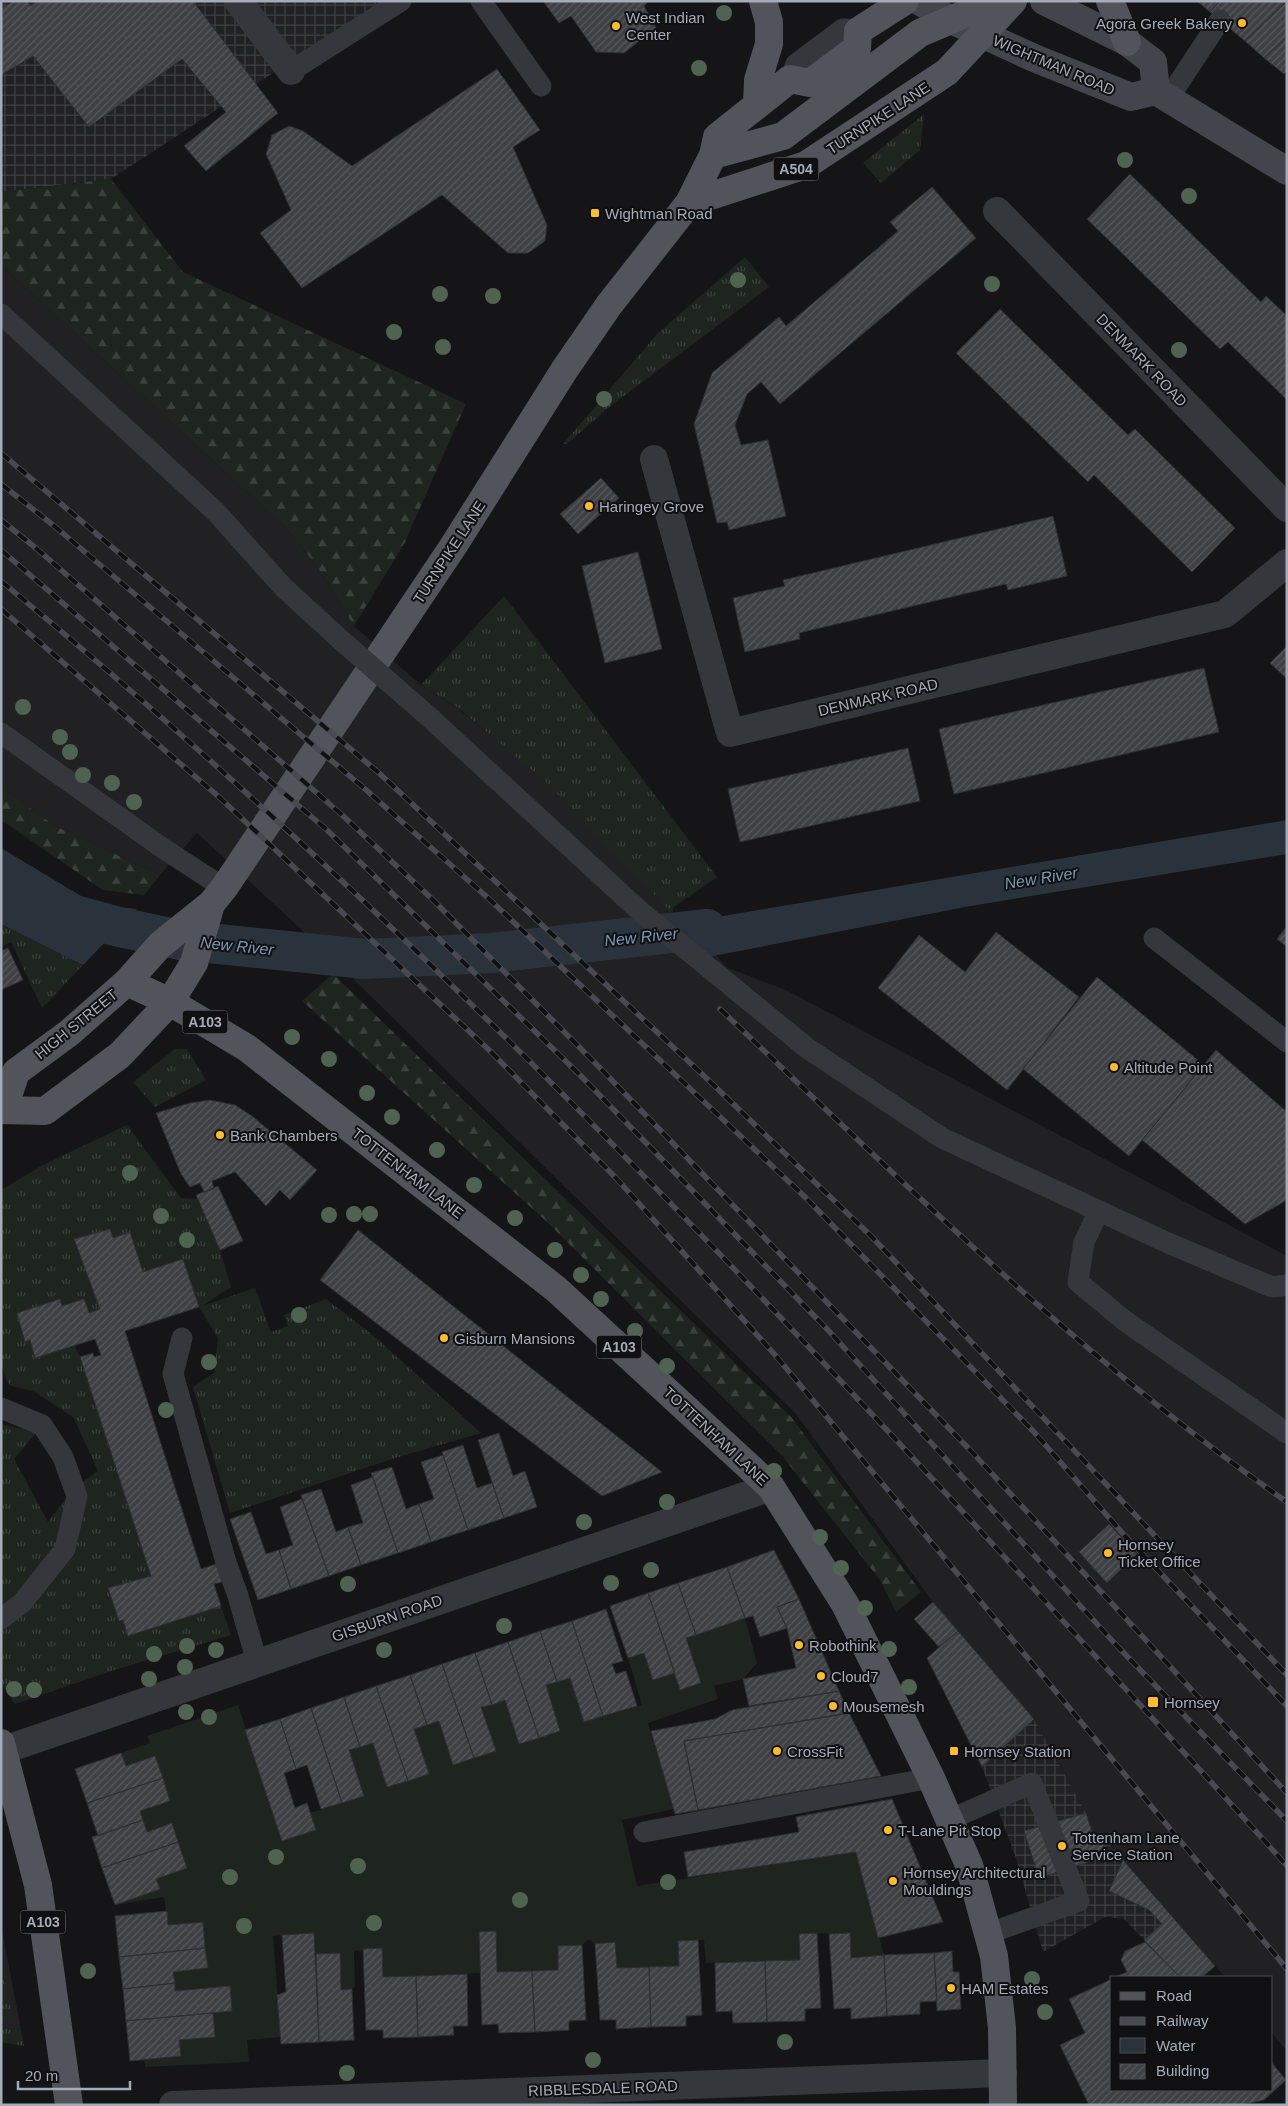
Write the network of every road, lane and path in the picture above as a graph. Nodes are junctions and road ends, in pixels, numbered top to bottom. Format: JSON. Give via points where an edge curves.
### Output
{"nodes":[{"id":1,"x":238,"y":1,"type":"edge"},
{"id":2,"x":401,"y":1,"type":"edge"},
{"id":3,"x":481,"y":1,"type":"edge"},
{"id":4,"x":763,"y":1,"type":"edge"},
{"id":5,"x":905,"y":1,"type":"edge"},
{"id":6,"x":919,"y":1,"type":"edge"},
{"id":7,"x":995,"y":1,"type":"edge"},
{"id":8,"x":1013,"y":1,"type":"edge"},
{"id":9,"x":1044,"y":1,"type":"edge"},
{"id":10,"x":1110,"y":1,"type":"edge"},
{"id":11,"x":948,"y":19,"type":"junction"},
{"id":12,"x":1220,"y":20,"type":"dead end"},
{"id":13,"x":982,"y":34,"type":"junction"},
{"id":14,"x":1127,"y":42,"type":"junction"},
{"id":15,"x":291,"y":71,"type":"joint"},
{"id":16,"x":541,"y":86,"type":"dead end"},
{"id":17,"x":1162,"y":95,"type":"junction"},
{"id":18,"x":757,"y":104,"type":"junction"},
{"id":19,"x":713,"y":155,"type":"junction"},
{"id":20,"x":1287,"y":171,"type":"edge"},
{"id":21,"x":689,"y":203,"type":"junction"},
{"id":22,"x":997,"y":211,"type":"dead end"},
{"id":23,"x":1,"y":314,"type":"edge"},
{"id":24,"x":654,"y":459,"type":"dead end"},
{"id":25,"x":1287,"y":508,"type":"edge"},
{"id":26,"x":1287,"y":563,"type":"edge"},
{"id":27,"x":1,"y":733,"type":"edge"},
{"id":28,"x":218,"y":896,"type":"junction"},
{"id":29,"x":1154,"y":938,"type":"dead end"},
{"id":30,"x":160,"y":945,"type":"joint"},
{"id":31,"x":128,"y":982,"type":"junction"},
{"id":32,"x":170,"y":1002,"type":"junction"},
{"id":33,"x":1287,"y":1042,"type":"edge"},
{"id":34,"x":2,"y":1109,"type":"edge"},
{"id":35,"x":1099,"y":1211,"type":"junction"},
{"id":36,"x":1287,"y":1285,"type":"edge"},
{"id":37,"x":182,"y":1338,"type":"dead end"},
{"id":38,"x":1,"y":1408,"type":"edge"},
{"id":39,"x":1287,"y":1433,"type":"edge"},
{"id":40,"x":771,"y":1487,"type":"junction"},
{"id":41,"x":1,"y":1619,"type":"edge"},
{"id":42,"x":257,"y":1662,"type":"junction"},
{"id":43,"x":2,"y":1746,"type":"edge"},
{"id":44,"x":931,"y":1778,"type":"junction"},
{"id":45,"x":949,"y":1820,"type":"junction"},
{"id":46,"x":644,"y":1832,"type":"dead end"},
{"id":47,"x":988,"y":1934,"type":"junction"},
{"id":48,"x":1003,"y":2072,"type":"junction"},
{"id":49,"x":70,"y":2105,"type":"edge"},
{"id":50,"x":173,"y":2105,"type":"edge"},
{"id":51,"x":1003,"y":2105,"type":"edge"}],
"edges":[{"from":1,"to":15,"type":"street"},
{"from":2,"to":15,"type":"lane"},
{"from":3,"to":16,"type":"lane"},
{"from":4,"to":18,"type":"main road","via":[[769,22],[768,44],[758,80]]},
{"from":5,"to":18,"type":"main road","name":"TURNPIKE LANE","via":[[858,31],[857,48],[810,83],[790,79]]},
{"from":6,"to":11,"type":"main road","name":"WIGHTMAN ROAD"},
{"from":7,"to":11,"type":"main road"},
{"from":8,"to":13,"type":"main road","name":"TURNPIKE LANE","number":"A504"},
{"from":9,"to":14,"type":"main road"},
{"from":10,"to":14,"type":"main road"},
{"from":11,"to":13,"type":"main road","name":"WIGHTMAN ROAD"},
{"from":11,"to":19,"type":"main road","via":[[920,33],[783,136]]},
{"from":12,"to":17,"type":"lane"},
{"from":13,"to":17,"type":"main road","name":"WIGHTMAN ROAD","via":[[1059,70],[1131,97]]},
{"from":13,"to":21,"type":"main road","name":"TURNPIKE LANE","number":"A504","via":[[947,72],[806,165]]},
{"from":14,"to":17,"type":"main road","via":[[1153,62]]},
{"from":17,"to":20,"type":"main road"},
{"from":18,"to":19,"type":"main road","name":"TURNPIKE LANE","via":[[717,137]]},
{"from":19,"to":21,"type":"main road","name":"TURNPIKE LANE"},
{"from":21,"to":28,"type":"main road","name":"TURNPIKE LANE","via":[[608,305],[454,545]]},
{"from":22,"to":25,"type":"street","name":"DENMARK ROAD"},
{"from":23,"to":35,"type":"lane","bridge":true,"via":[[216,512],[284,588],[342,641],[642,913],[807,1048],[942,1138]]},
{"from":24,"to":26,"type":"street","name":"DENMARK ROAD","via":[[730,733],[1225,614]]},
{"from":27,"to":28,"type":"lane","via":[[164,849]]},
{"from":28,"to":30,"type":"main road","name":"TURNPIKE LANE"},
{"from":28,"to":32,"type":"main road","name":"TURNPIKE LANE","via":[[194,963]]},
{"from":29,"to":33,"type":"lane"},
{"from":30,"to":31,"type":"main road","name":"HIGH STREET"},
{"from":31,"to":32,"type":"main road","name":"TOTTENHAM LANE","number":"A103"},
{"from":31,"to":34,"type":"main road","name":"HIGH STREET","via":[[69,1033],[16,1072]]},
{"from":32,"to":34,"type":"main road","name":"HIGH STREET","via":[[120,1055],[45,1111]]},
{"from":32,"to":40,"type":"main road","name":"TOTTENHAM LANE","number":"A103","via":[[247,1048],[556,1289]]},
{"from":35,"to":36,"type":"lane","via":[[1272,1287]]},
{"from":35,"to":39,"type":"lane","via":[[1084,1242],[1078,1282],[1126,1321]]},
{"from":37,"to":42,"type":"lane","via":[[173,1374]]},
{"from":38,"to":41,"type":"lane","via":[[42,1425],[63,1457],[77,1496],[65,1549],[22,1603]]},
{"from":40,"to":42,"type":"street","name":"GISBURN ROAD"},
{"from":40,"to":44,"type":"main road","name":"TOTTENHAM LANE","number":"A103","via":[[845,1604]]},
{"from":42,"to":43,"type":"street","name":"GISBURN ROAD"},
{"from":43,"to":49,"type":"main road","number":"A103","via":[[38,1886]]},
{"from":44,"to":45,"type":"main road","name":"TOTTENHAM LANE","number":"A103"},
{"from":44,"to":46,"type":"lane"},
{"from":45,"to":47,"type":"main road","name":"TOTTENHAM LANE","number":"A103","via":[[969,1865]]},
{"from":45,"to":47,"type":"lane","via":[[1032,1782],[1079,1902]]},
{"from":47,"to":48,"type":"main road","name":"TOTTENHAM LANE","number":"A103","via":[[994,1956],[1002,2028]]},
{"from":48,"to":50,"type":"street","name":"RIBBLESDALE ROAD"},
{"from":48,"to":51,"type":"main road","name":"TOTTENHAM LANE","number":"A103"}]}
